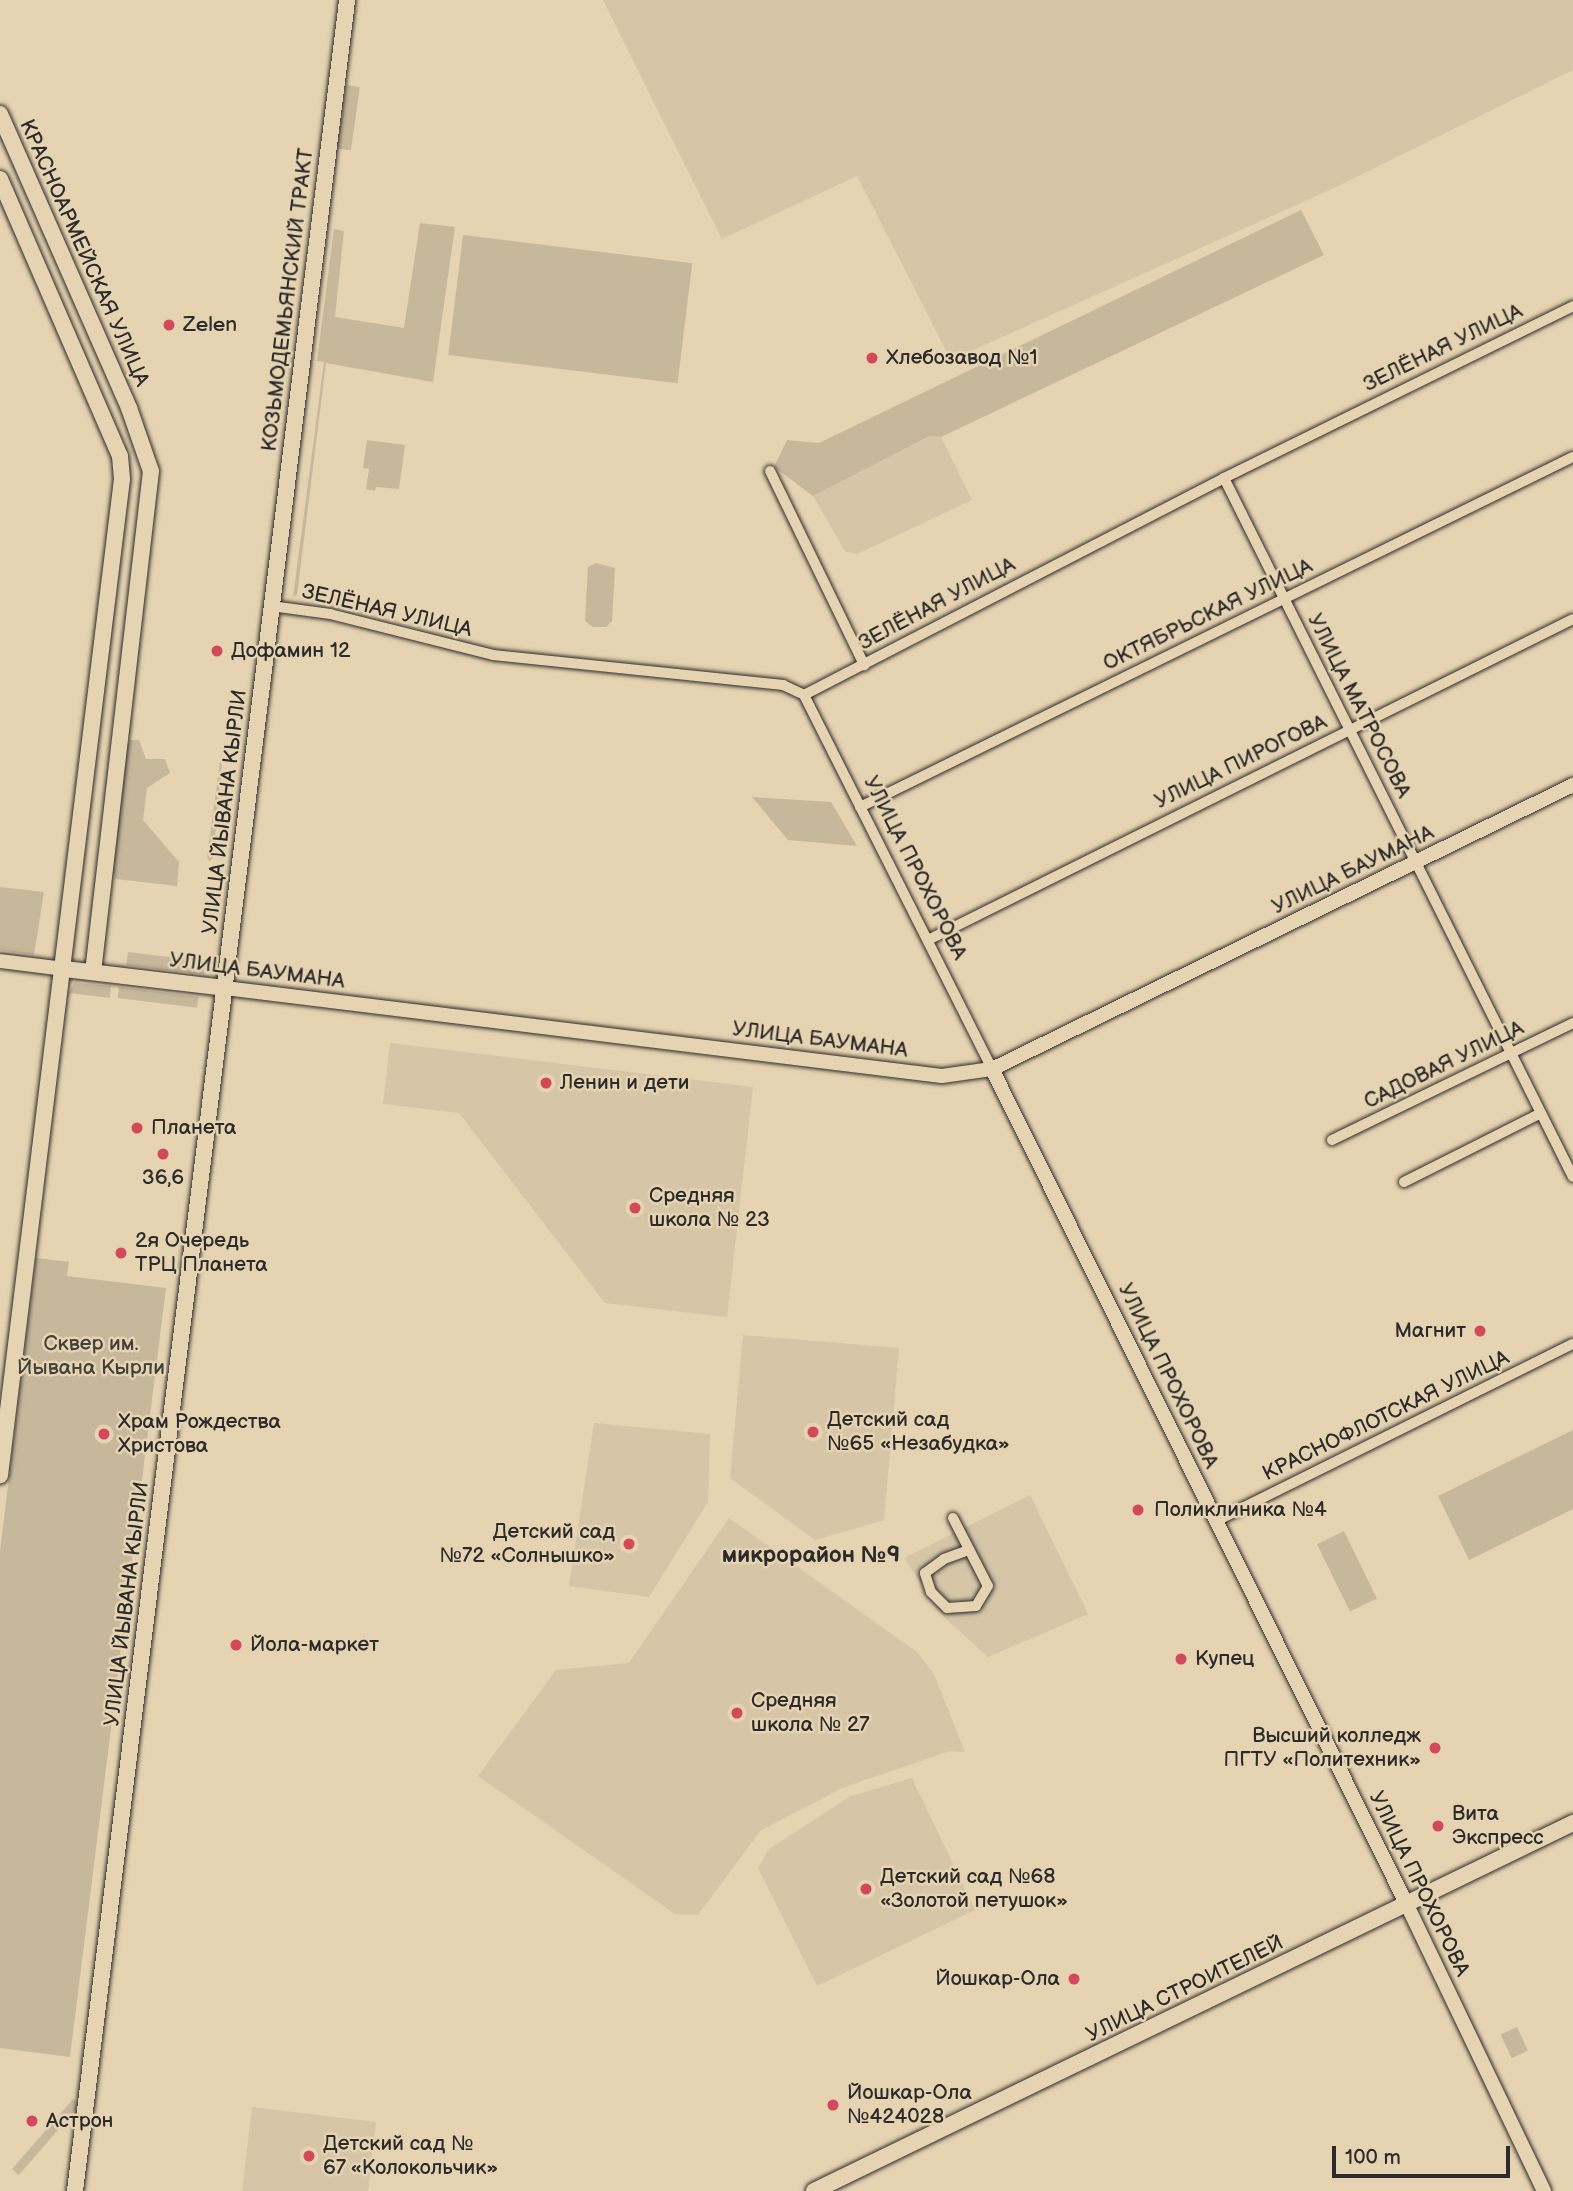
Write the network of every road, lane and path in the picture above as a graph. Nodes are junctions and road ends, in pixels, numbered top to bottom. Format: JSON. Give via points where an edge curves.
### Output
{"nodes":[{"id":1,"x":347,"y":0,"type":"edge"},
{"id":2,"x":0,"y":114,"type":"edge"},
{"id":3,"x":25,"y":171,"type":"junction"},
{"id":4,"x":0,"y":181,"type":"edge"},
{"id":5,"x":1570,"y":308,"type":"edge"},
{"id":6,"x":1573,"y":322,"type":"edge"},
{"id":7,"x":128,"y":408,"type":"junction"},
{"id":8,"x":104,"y":419,"type":"junction"},
{"id":9,"x":1573,"y":457,"type":"edge"},
{"id":10,"x":770,"y":471,"type":"dead end"},
{"id":11,"x":1224,"y":478,"type":"junction"},
{"id":12,"x":1284,"y":599,"type":"junction"},
{"id":13,"x":271,"y":606,"type":"junction"},
{"id":14,"x":1573,"y":620,"type":"edge"},
{"id":15,"x":864,"y":665,"type":"junction"},
{"id":16,"x":804,"y":695,"type":"junction"},
{"id":17,"x":1349,"y":730,"type":"junction"},
{"id":18,"x":91,"y":740,"type":"junction"},
{"id":19,"x":119,"y":743,"type":"junction"},
{"id":20,"x":1573,"y":785,"type":"edge"},
{"id":21,"x":860,"y":807,"type":"junction"},
{"id":22,"x":1416,"y":862,"type":"junction"},
{"id":23,"x":928,"y":940,"type":"junction"},
{"id":24,"x":0,"y":961,"type":"edge"},
{"id":25,"x":64,"y":969,"type":"junction"},
{"id":26,"x":93,"y":972,"type":"junction"},
{"id":27,"x":225,"y":988,"type":"junction"},
{"id":28,"x":1573,"y":1023,"type":"edge"},
{"id":29,"x":1511,"y":1054,"type":"junction"},
{"id":30,"x":992,"y":1069,"type":"junction"},
{"id":31,"x":1541,"y":1113,"type":"junction"},
{"id":32,"x":1332,"y":1140,"type":"dead end"},
{"id":33,"x":1573,"y":1177,"type":"edge"},
{"id":34,"x":1404,"y":1182,"type":"dead end"},
{"id":35,"x":1573,"y":1345,"type":"edge"},
{"id":36,"x":0,"y":1476,"type":"edge"},
{"id":37,"x":953,"y":1518,"type":"dead end"},
{"id":38,"x":1216,"y":1521,"type":"junction"},
{"id":39,"x":970,"y":1550,"type":"junction"},
{"id":40,"x":1573,"y":1823,"type":"edge"},
{"id":41,"x":1407,"y":1905,"type":"junction"},
{"id":42,"x":75,"y":2191,"type":"edge"},
{"id":43,"x":814,"y":2191,"type":"edge"},
{"id":44,"x":1544,"y":2191,"type":"edge"}],
"edges":[{"from":1,"to":13,"type":"main road","name":"КОЗЬМОДЕМЬЯНСКИЙ ТРАКТ"},
{"from":2,"to":3,"type":"main road","name":"КРАСНОАРМЕЙСКАЯ УЛИЦА"},
{"from":3,"to":4,"type":"main road"},
{"from":3,"to":7,"type":"main road","name":"КРАСНОАРМЕЙСКАЯ УЛИЦА"},
{"from":4,"to":8,"type":"main road"},
{"from":5,"to":6,"type":"street"},
{"from":5,"to":11,"type":"street","name":"ЗЕЛЁНАЯ УЛИЦА"},
{"from":7,"to":8,"type":"main road"},
{"from":7,"to":19,"type":"main road","via":[[144,445],[150,482]]},
{"from":8,"to":18,"type":"main road","via":[[120,456],[122,479]]},
{"from":9,"to":12,"type":"street","name":"ОКТЯБРЬСКАЯ УЛИЦА"},
{"from":10,"to":15,"type":"street"},
{"from":11,"to":12,"type":"street","name":"УЛИЦА МАТРОСОВА"},
{"from":11,"to":15,"type":"street","name":"ЗЕЛЁНАЯ УЛИЦА"},
{"from":12,"to":17,"type":"street","name":"УЛИЦА МАТРОСОВА"},
{"from":12,"to":21,"type":"street","name":"ОКТЯБРЬСКАЯ УЛИЦА"},
{"from":13,"to":16,"type":"street","name":"ЗЕЛЁНАЯ УЛИЦА","via":[[330,614],[493,655],[783,685]]},
{"from":13,"to":27,"type":"main road","name":"УЛИЦА ЙЫВАНА КЫРЛИ"},
{"from":14,"to":17,"type":"street","name":"УЛИЦА ПИРОГОВА"},
{"from":15,"to":16,"type":"street","name":"ЗЕЛЁНАЯ УЛИЦА"},
{"from":16,"to":21,"type":"street","name":"УЛИЦА ПРОХОРОВА"},
{"from":17,"to":22,"type":"street","name":"УЛИЦА МАТРОСОВА"},
{"from":17,"to":23,"type":"street","name":"УЛИЦА ПИРОГОВА"},
{"from":18,"to":19,"type":"main road"},
{"from":18,"to":25,"type":"main road"},
{"from":19,"to":26,"type":"main road"},
{"from":20,"to":22,"type":"street","name":"УЛИЦА БАУМАНА"},
{"from":21,"to":23,"type":"street","name":"УЛИЦА ПРОХОРОВА"},
{"from":22,"to":29,"type":"street","name":"УЛИЦА МАТРОСОВА"},
{"from":22,"to":30,"type":"street","name":"УЛИЦА БАУМАНА"},
{"from":23,"to":30,"type":"street","name":"УЛИЦА ПРОХОРОВА"},
{"from":24,"to":25,"type":"street","name":"УЛИЦА БАУМАНА"},
{"from":25,"to":26,"type":"main road","name":"УЛИЦА БАУМАНА"},
{"from":25,"to":36,"type":"main road"},
{"from":26,"to":27,"type":"main road","name":"УЛИЦА БАУМАНА"},
{"from":27,"to":30,"type":"street","name":"УЛИЦА БАУМАНА","via":[[942,1076]]},
{"from":27,"to":42,"type":"main road","name":"УЛИЦА ЙЫВАНА КЫРЛИ"},
{"from":28,"to":29,"type":"street","name":"САДОВАЯ УЛИЦА"},
{"from":29,"to":31,"type":"street","name":"УЛИЦА МАТРОСОВА"},
{"from":29,"to":32,"type":"street","name":"САДОВАЯ УЛИЦА"},
{"from":30,"to":38,"type":"street","name":"УЛИЦА ПРОХОРОВА"},
{"from":31,"to":33,"type":"street","name":"УЛИЦА МАТРОСОВА"},
{"from":31,"to":34,"type":"street"},
{"from":35,"to":38,"type":"street","name":"КРАСНОФЛОТСКАЯ УЛИЦА"},
{"from":37,"to":39,"type":"street"},
{"from":38,"to":41,"type":"street","name":"УЛИЦА ПРОХОРОВА"},
{"from":39,"to":39,"type":"street","via":[[988,1586],[976,1606],[947,1608],[931,1592],[925,1573],[944,1559]]},
{"from":40,"to":41,"type":"main road","name":"УЛИЦА СТРОИТЕЛЕЙ"},
{"from":41,"to":43,"type":"main road","name":"УЛИЦА СТРОИТЕЛЕЙ"},
{"from":41,"to":44,"type":"street","name":"УЛИЦА ПРОХОРОВА"}]}
